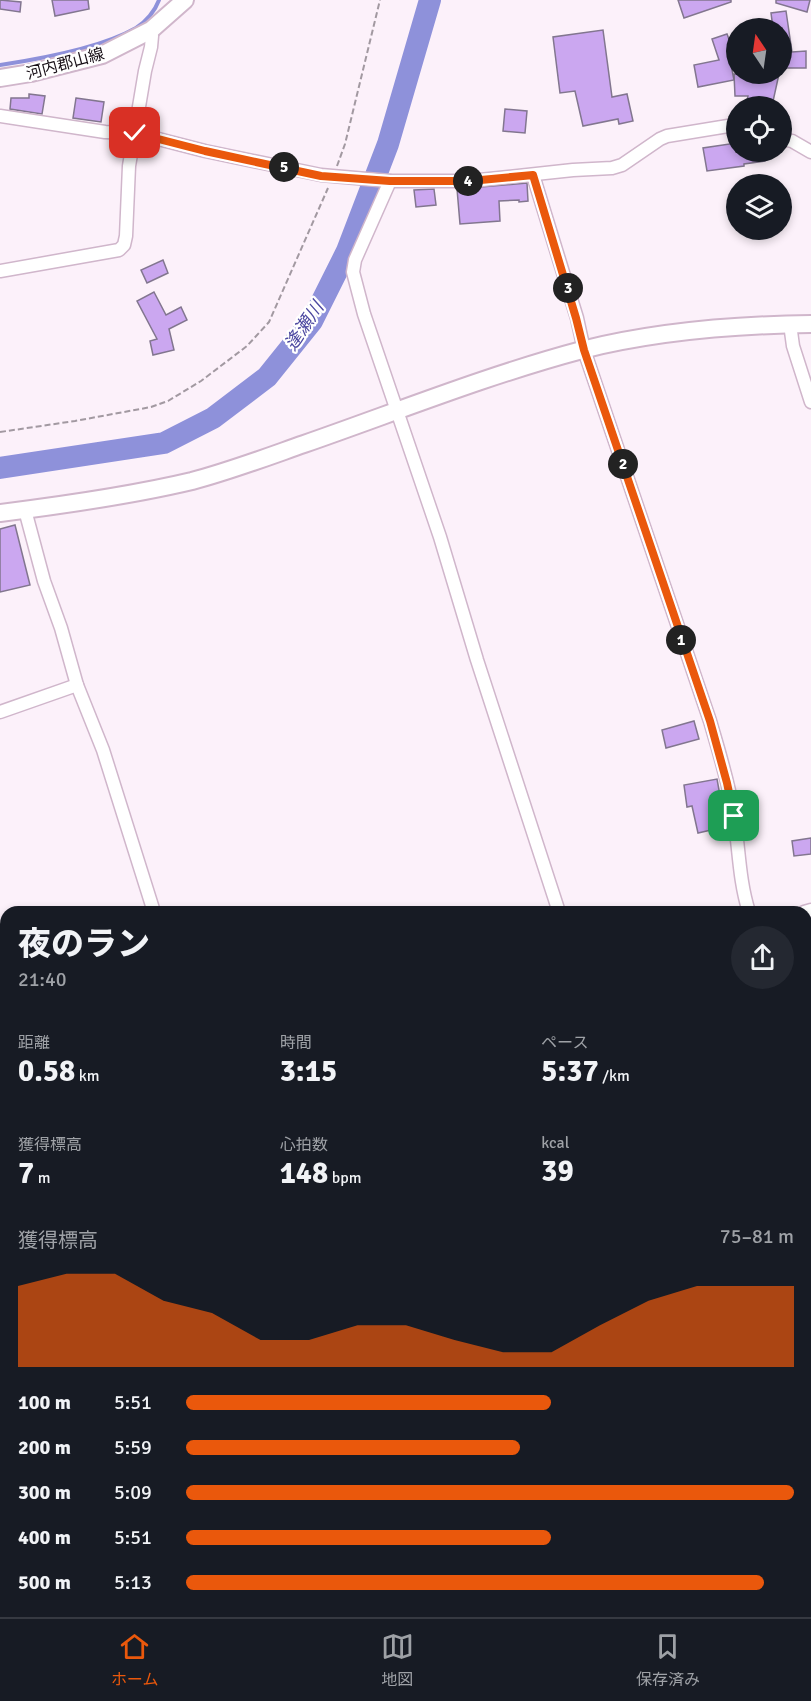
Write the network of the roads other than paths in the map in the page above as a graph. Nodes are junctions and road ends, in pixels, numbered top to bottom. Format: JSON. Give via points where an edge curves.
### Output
{"nodes":[{"id":1,"x":180,"y":2,"type":"edge"},
{"id":2,"x":151,"y":30,"type":"junction"},
{"id":3,"x":0,"y":78,"type":"edge"},
{"id":4,"x":0,"y":116,"type":"edge"},
{"id":5,"x":726,"y":126,"type":"edge"},
{"id":6,"x":135,"y":133,"type":"junction"},
{"id":7,"x":792,"y":141,"type":"edge"},
{"id":8,"x":811,"y":152,"type":"edge"},
{"id":9,"x":533,"y":175,"type":"junction"},
{"id":10,"x":390,"y":181,"type":"junction"},
{"id":11,"x":0,"y":271,"type":"edge"},
{"id":12,"x":790,"y":324,"type":"junction"},
{"id":13,"x":811,"y":324,"type":"edge"},
{"id":14,"x":584,"y":350,"type":"junction"},
{"id":15,"x":811,"y":402,"type":"edge"},
{"id":16,"x":398,"y":411,"type":"junction"},
{"id":17,"x":25,"y":510,"type":"junction"},
{"id":18,"x":0,"y":513,"type":"edge"},
{"id":19,"x":78,"y":685,"type":"junction"},
{"id":20,"x":0,"y":712,"type":"edge"},
{"id":21,"x":152,"y":906,"type":"edge"},
{"id":22,"x":558,"y":906,"type":"edge"},
{"id":23,"x":747,"y":906,"type":"edge"}],
"edges":[{"from":1,"to":2,"type":"street","name":"河内郡山線"},
{"from":2,"to":3,"type":"street","name":"河内郡山線","via":[[102,55]]},
{"from":2,"to":6,"type":"street"},
{"from":4,"to":6,"type":"street"},
{"from":5,"to":9,"type":"street","via":[[667,136],[612,168]]},
{"from":6,"to":10,"type":"street","via":[[321,176]]},
{"from":6,"to":11,"type":"street","via":[[124,245],[119,250]]},
{"from":7,"to":8,"type":"street"},
{"from":9,"to":10,"type":"street","via":[[470,181]]},
{"from":9,"to":14,"type":"street"},
{"from":10,"to":16,"type":"street","via":[[352,267]]},
{"from":12,"to":13,"type":"street"},
{"from":12,"to":14,"type":"street","via":[[656,334]]},
{"from":12,"to":15,"type":"street"},
{"from":14,"to":16,"type":"street"},
{"from":14,"to":23,"type":"street","via":[[710,721],[734,816]]},
{"from":16,"to":17,"type":"street","via":[[192,481]]},
{"from":16,"to":22,"type":"street"},
{"from":17,"to":18,"type":"street"},
{"from":17,"to":19,"type":"street"},
{"from":19,"to":20,"type":"street"},
{"from":19,"to":21,"type":"street","via":[[103,750]]}]}
